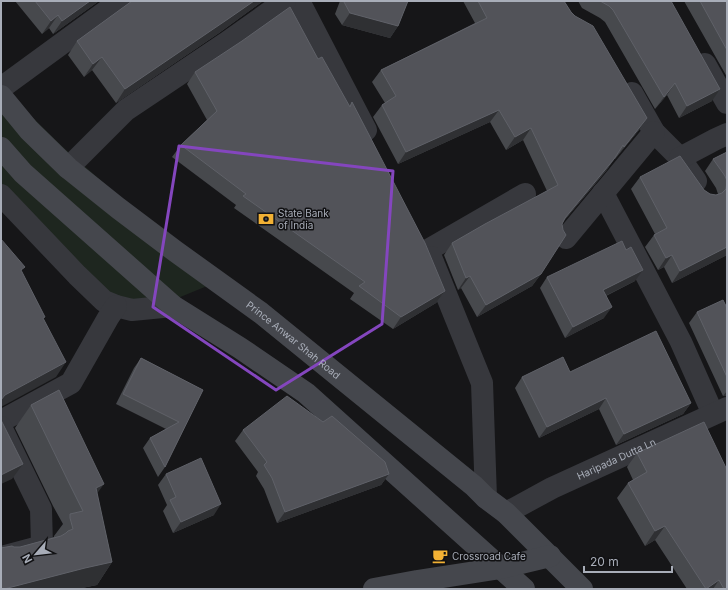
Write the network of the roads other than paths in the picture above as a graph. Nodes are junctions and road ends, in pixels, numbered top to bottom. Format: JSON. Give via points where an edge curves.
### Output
{"nodes":[{"id":1,"x":120,"y":1,"type":"edge"},
{"id":2,"x":285,"y":1,"type":"edge"},
{"id":3,"x":300,"y":1,"type":"edge"},
{"id":4,"x":696,"y":49,"type":"edge"},
{"id":5,"x":622,"y":77,"type":"edge"},
{"id":6,"x":1,"y":88,"type":"edge"},
{"id":7,"x":1,"y":96,"type":"edge"},
{"id":8,"x":727,"y":103,"type":"edge"},
{"id":9,"x":654,"y":132,"type":"junction"},
{"id":10,"x":727,"y":134,"type":"edge"},
{"id":11,"x":1,"y":148,"type":"edge"},
{"id":12,"x":376,"y":150,"type":"edge"},
{"id":13,"x":680,"y":158,"type":"junction"},
{"id":14,"x":68,"y":168,"type":"junction"},
{"id":15,"x":603,"y":193,"type":"junction"},
{"id":16,"x":524,"y":194,"type":"dead end"},
{"id":17,"x":1,"y":195,"type":"edge"},
{"id":18,"x":706,"y":195,"type":"edge"},
{"id":19,"x":566,"y":238,"type":"edge"},
{"id":20,"x":116,"y":306,"type":"junction"},
{"id":21,"x":173,"y":306,"type":"junction"},
{"id":22,"x":720,"y":411,"type":"edge"},
{"id":23,"x":1,"y":421,"type":"edge"},
{"id":24,"x":1,"y":427,"type":"edge"},
{"id":25,"x":486,"y":498,"type":"junction"},
{"id":26,"x":506,"y":513,"type":"junction"},
{"id":27,"x":550,"y":556,"type":"junction"},
{"id":28,"x":1,"y":557,"type":"edge"},
{"id":29,"x":501,"y":568,"type":"junction"},
{"id":30,"x":577,"y":588,"type":"edge"},
{"id":31,"x":374,"y":589,"type":"edge"},
{"id":32,"x":524,"y":589,"type":"edge"}],
"edges":[{"from":1,"to":6,"type":"street"},
{"from":2,"to":14,"type":"street","via":[[126,110]]},
{"from":3,"to":12,"type":"street"},
{"from":4,"to":8,"type":"street"},
{"from":5,"to":9,"type":"street"},
{"from":7,"to":14,"type":"main road","name":"Prince Anwar Shah Road","via":[[29,130]]},
{"from":9,"to":13,"type":"street"},
{"from":9,"to":15,"type":"street"},
{"from":10,"to":13,"type":"street"},
{"from":11,"to":21,"type":"main road","via":[[23,173]]},
{"from":13,"to":18,"type":"street"},
{"from":14,"to":25,"type":"main road","name":"Prince Anwar Shah Road","via":[[149,232],[261,313]]},
{"from":15,"to":19,"type":"street"},
{"from":15,"to":22,"type":"street"},
{"from":16,"to":25,"type":"street","via":[[424,243],[482,383]]},
{"from":17,"to":20,"type":"street","via":[[77,275],[104,301]]},
{"from":20,"to":21,"type":"street","via":[[132,310]]},
{"from":20,"to":23,"type":"street","via":[[71,383]]},
{"from":21,"to":29,"type":"main road","via":[[306,393]]},
{"from":22,"to":26,"type":"street","name":"Haripada Dutta Ln","via":[[552,488]]},
{"from":24,"to":28,"type":"street","via":[[41,509],[42,546]]},
{"from":25,"to":26,"type":"main road","name":"Prince Anwar Shah Road"},
{"from":26,"to":27,"type":"main road","name":"Prince Anwar Shah Road"},
{"from":27,"to":29,"type":"main road"},
{"from":27,"to":30,"type":"main road","name":"Prince Anwar Shah Road"},
{"from":29,"to":31,"type":"main road"},
{"from":29,"to":32,"type":"main road"}]}
